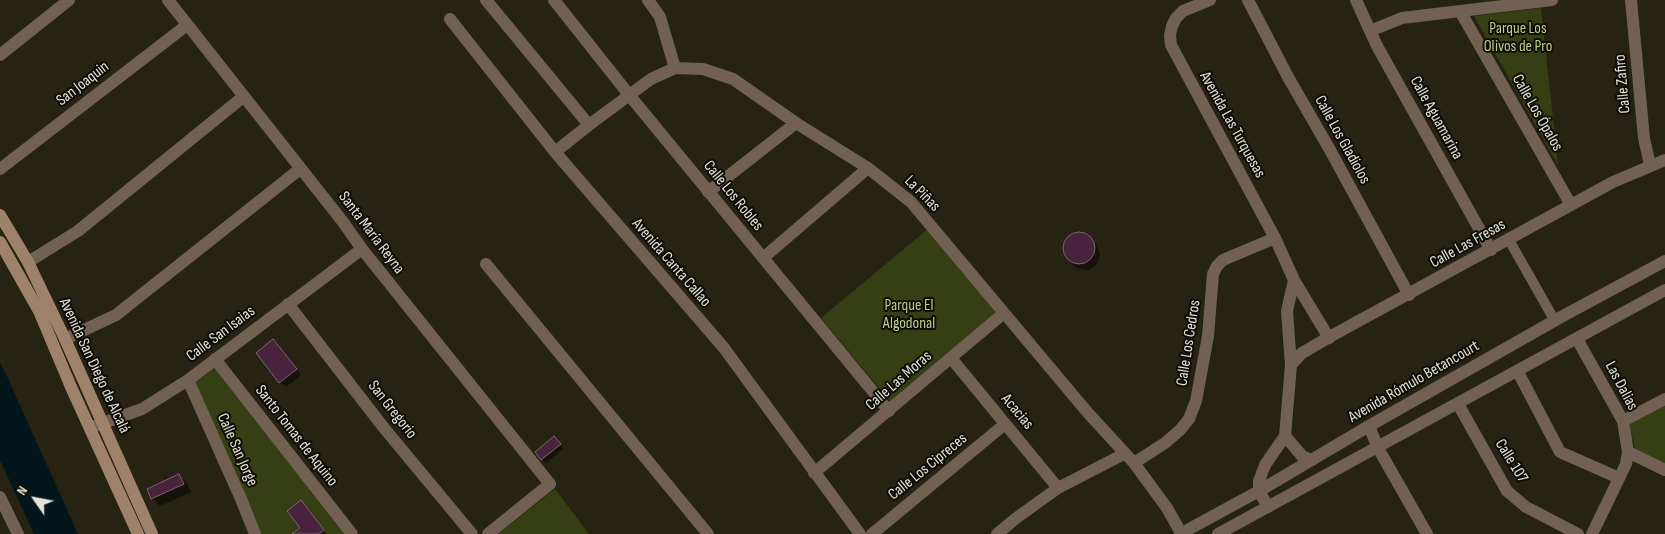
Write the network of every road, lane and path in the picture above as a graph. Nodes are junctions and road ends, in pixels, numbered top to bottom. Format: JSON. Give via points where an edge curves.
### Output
{"nodes":[{"id":1,"x":69,"y":0,"type":"edge"},
{"id":2,"x":168,"y":0,"type":"edge"},
{"id":3,"x":486,"y":0,"type":"edge"},
{"id":4,"x":554,"y":0,"type":"edge"},
{"id":5,"x":648,"y":0,"type":"edge"},
{"id":6,"x":1210,"y":0,"type":"edge"},
{"id":7,"x":1248,"y":0,"type":"edge"},
{"id":8,"x":1356,"y":0,"type":"edge"},
{"id":9,"x":1552,"y":0,"type":"edge"},
{"id":10,"x":1632,"y":0,"type":"edge"},
{"id":11,"x":1460,"y":11,"type":"junction"},
{"id":12,"x":450,"y":19,"type":"dead end"},
{"id":13,"x":186,"y":25,"type":"junction"},
{"id":14,"x":1370,"y":31,"type":"junction"},
{"id":15,"x":0,"y":55,"type":"edge"},
{"id":16,"x":675,"y":68,"type":"junction"},
{"id":17,"x":630,"y":96,"type":"junction"},
{"id":18,"x":243,"y":97,"type":"junction"},
{"id":19,"x":796,"y":123,"type":"junction"},
{"id":20,"x":589,"y":125,"type":"junction"},
{"id":21,"x":555,"y":152,"type":"junction"},
{"id":22,"x":1665,"y":160,"type":"edge"},
{"id":23,"x":1650,"y":165,"type":"junction"},
{"id":24,"x":868,"y":168,"type":"junction"},
{"id":25,"x":300,"y":169,"type":"junction"},
{"id":26,"x":0,"y":170,"type":"edge"},
{"id":27,"x":708,"y":192,"type":"junction"},
{"id":28,"x":1571,"y":205,"type":"junction"},
{"id":29,"x":0,"y":215,"type":"edge"},
{"id":30,"x":1275,"y":238,"type":"junction"},
{"id":31,"x":1509,"y":240,"type":"junction"},
{"id":32,"x":0,"y":242,"type":"edge"},
{"id":33,"x":362,"y":249,"type":"junction"},
{"id":34,"x":1491,"y":250,"type":"junction"},
{"id":35,"x":763,"y":258,"type":"junction"},
{"id":36,"x":1665,"y":261,"type":"edge"},
{"id":37,"x":28,"y":262,"type":"junction"},
{"id":38,"x":486,"y":264,"type":"dead end"},
{"id":39,"x":1294,"y":280,"type":"junction"},
{"id":40,"x":1665,"y":290,"type":"edge"},
{"id":41,"x":1409,"y":295,"type":"junction"},
{"id":42,"x":288,"y":304,"type":"junction"},
{"id":43,"x":1004,"y":313,"type":"junction"},
{"id":44,"x":1555,"y":320,"type":"junction"},
{"id":45,"x":1329,"y":338,"type":"junction"},
{"id":46,"x":65,"y":339,"type":"junction"},
{"id":47,"x":1577,"y":339,"type":"junction"},
{"id":48,"x":951,"y":358,"type":"junction"},
{"id":49,"x":215,"y":359,"type":"junction"},
{"id":50,"x":1291,"y":365,"type":"junction"},
{"id":51,"x":1518,"y":372,"type":"junction"},
{"id":52,"x":188,"y":380,"type":"junction"},
{"id":53,"x":1665,"y":399,"type":"edge"},
{"id":54,"x":1458,"y":404,"type":"junction"},
{"id":55,"x":889,"y":411,"type":"junction"},
{"id":56,"x":1623,"y":422,"type":"junction"},
{"id":57,"x":102,"y":424,"type":"junction"},
{"id":58,"x":1005,"y":424,"type":"junction"},
{"id":59,"x":1369,"y":426,"type":"junction"},
{"id":60,"x":90,"y":428,"type":"junction"},
{"id":61,"x":1285,"y":436,"type":"junction"},
{"id":62,"x":1378,"y":448,"type":"junction"},
{"id":63,"x":1628,"y":452,"type":"junction"},
{"id":64,"x":1124,"y":454,"type":"junction"},
{"id":65,"x":1312,"y":460,"type":"junction"},
{"id":66,"x":1134,"y":463,"type":"junction"},
{"id":67,"x":1665,"y":470,"type":"edge"},
{"id":68,"x":814,"y":473,"type":"junction"},
{"id":69,"x":1619,"y":478,"type":"junction"},
{"id":70,"x":1058,"y":488,"type":"junction"},
{"id":71,"x":1259,"y":491,"type":"junction"},
{"id":72,"x":0,"y":497,"type":"edge"},
{"id":73,"x":1268,"y":507,"type":"junction"},
{"id":74,"x":1424,"y":533,"type":"edge"},
{"id":75,"x":18,"y":534,"type":"edge"},
{"id":76,"x":138,"y":534,"type":"edge"},
{"id":77,"x":152,"y":534,"type":"edge"},
{"id":78,"x":255,"y":534,"type":"edge"},
{"id":79,"x":352,"y":534,"type":"edge"},
{"id":80,"x":472,"y":534,"type":"edge"},
{"id":81,"x":488,"y":534,"type":"edge"},
{"id":82,"x":708,"y":534,"type":"edge"},
{"id":83,"x":860,"y":534,"type":"edge"},
{"id":84,"x":872,"y":534,"type":"edge"},
{"id":85,"x":997,"y":534,"type":"edge"},
{"id":86,"x":1180,"y":534,"type":"edge"},
{"id":87,"x":1218,"y":534,"type":"edge"},
{"id":88,"x":1578,"y":534,"type":"edge"},
{"id":89,"x":1592,"y":534,"type":"edge"}],
"edges":[{"from":1,"to":15,"type":"street"},
{"from":2,"to":13,"type":"street","name":"Santa María Reyna"},
{"from":3,"to":20,"type":"street"},
{"from":4,"to":17,"type":"street","name":"Calle Los Robles"},
{"from":5,"to":16,"type":"street","via":[[660,17]]},
{"from":6,"to":30,"type":"street","name":"Avenida Las Turquesas","via":[[1176,18],[1170,35],[1171,45]]},
{"from":7,"to":41,"type":"street","name":"Calle Los Gladiolos"},
{"from":8,"to":14,"type":"street","name":"Calle Aguamarina"},
{"from":9,"to":11,"type":"street"},
{"from":10,"to":23,"type":"street","name":"Calle Zafiro","via":[[1644,138]]},
{"from":11,"to":14,"type":"street","via":[[1402,18]]},
{"from":11,"to":28,"type":"street","name":"Calle Los Ópalos"},
{"from":12,"to":21,"type":"street","name":"Avenida Canta Callao"},
{"from":13,"to":18,"type":"street","name":"Santa María Reyna"},
{"from":13,"to":26,"type":"street","name":"San Joaquin"},
{"from":14,"to":34,"type":"street","name":"Calle Aguamarina"},
{"from":16,"to":17,"type":"street","name":"La Piñas","via":[[651,79]]},
{"from":16,"to":19,"type":"street","name":"La Piñas","via":[[703,69],[733,79]]},
{"from":17,"to":20,"type":"street","name":"La Piñas"},
{"from":17,"to":27,"type":"street","name":"Calle Los Robles"},
{"from":18,"to":25,"type":"street","name":"Santa María Reyna"},
{"from":18,"to":37,"type":"street","via":[[78,231]]},
{"from":19,"to":24,"type":"street","name":"La Piñas"},
{"from":19,"to":27,"type":"street"},
{"from":20,"to":21,"type":"street","name":"La Piñas"},
{"from":21,"to":68,"type":"street","name":"Avenida Canta Callao","via":[[724,348]]},
{"from":22,"to":23,"type":"street","name":"Calle Las Fresas"},
{"from":23,"to":28,"type":"street","name":"Calle Las Fresas"},
{"from":24,"to":35,"type":"street"},
{"from":24,"to":43,"type":"street","name":"La Piñas","via":[[911,202]]},
{"from":25,"to":33,"type":"street","name":"Santa María Reyna"},
{"from":25,"to":46,"type":"street","via":[[116,315]]},
{"from":27,"to":35,"type":"street","name":"Calle Los Robles"},
{"from":28,"to":31,"type":"street","name":"Calle Las Fresas"},
{"from":29,"to":37,"type":"main road","name":"Avenida San Diego de Alcalá"},
{"from":30,"to":39,"type":"street","name":"Avenida Las Turquesas"},
{"from":30,"to":66,"type":"street","name":"Calle Los Cedros","via":[[1223,260],[1217,266],[1213,274],[1208,336],[1196,401],[1189,419],[1165,443]]},
{"from":31,"to":34,"type":"street","name":"Calle Las Fresas"},
{"from":31,"to":44,"type":"street"},
{"from":32,"to":60,"type":"main road","name":"Avenida San Diego de Alcalá","via":[[39,311]]},
{"from":33,"to":42,"type":"street","name":"Calle San Isaias"},
{"from":33,"to":81,"type":"street","name":"Santa María Reyna","via":[[550,484]]},
{"from":34,"to":41,"type":"street","name":"Calle Las Fresas"},
{"from":35,"to":55,"type":"street","name":"Calle Los Robles"},
{"from":36,"to":44,"type":"street","name":"Avenida Rómulo Betancourt"},
{"from":37,"to":46,"type":"main road","name":"Avenida San Diego de Alcalá"},
{"from":38,"to":82,"type":"street"},
{"from":39,"to":45,"type":"street","name":"Avenida Las Turquesas"},
{"from":39,"to":50,"type":"street","via":[[1287,311]]},
{"from":40,"to":47,"type":"street"},
{"from":41,"to":45,"type":"street","name":"Calle Las Fresas"},
{"from":42,"to":49,"type":"street","name":"Calle San Isaias"},
{"from":42,"to":80,"type":"street","name":"San Gregorio"},
{"from":43,"to":48,"type":"street","name":"Calle Las Moras"},
{"from":43,"to":64,"type":"street","name":"La Piñas"},
{"from":44,"to":59,"type":"street","name":"Avenida Rómulo Betancourt"},
{"from":45,"to":50,"type":"street","name":"Calle Las Fresas","via":[[1302,354]]},
{"from":46,"to":57,"type":"main road","name":"Avenida San Diego de Alcalá"},
{"from":47,"to":51,"type":"street"},
{"from":47,"to":56,"type":"street","name":"Las Dalias"},
{"from":48,"to":55,"type":"street","name":"Calle Las Moras"},
{"from":48,"to":58,"type":"street","name":"Acacias"},
{"from":49,"to":52,"type":"street","name":"Calle San Isaias"},
{"from":49,"to":79,"type":"street","name":"Santo Tomas de Aquino"},
{"from":50,"to":61,"type":"street"},
{"from":51,"to":54,"type":"street"},
{"from":51,"to":69,"type":"street","via":[[1560,452]]},
{"from":52,"to":57,"type":"street","name":"Calle San Isaias","via":[[142,409]]},
{"from":52,"to":78,"type":"street","name":"Calle San Jorge"},
{"from":53,"to":56,"type":"street"},
{"from":54,"to":62,"type":"street"},
{"from":54,"to":88,"type":"street","name":"Calle 107","via":[[1507,491],[1526,506]]},
{"from":55,"to":68,"type":"street","name":"Calle Las Moras"},
{"from":56,"to":63,"type":"street","name":"Las Dalias"},
{"from":57,"to":60,"type":"street","name":"Calle San Isaias"},
{"from":57,"to":77,"type":"main road","name":"Avenida San Diego de Alcalá"},
{"from":58,"to":70,"type":"street","name":"Acacias"},
{"from":58,"to":84,"type":"street","name":"Calle Los Cipreces"},
{"from":59,"to":62,"type":"street"},
{"from":59,"to":65,"type":"street","name":"Avenida Rómulo Betancourt"},
{"from":60,"to":76,"type":"main road","name":"Avenida San Diego de Alcalá"},
{"from":61,"to":65,"type":"street","via":[[1302,456]]},
{"from":61,"to":71,"type":"street","via":[[1265,465]]},
{"from":62,"to":73,"type":"street"},
{"from":62,"to":74,"type":"street"},
{"from":63,"to":67,"type":"street"},
{"from":63,"to":69,"type":"street","name":"Las Dalias"},
{"from":64,"to":66,"type":"street","name":"La Piñas"},
{"from":64,"to":70,"type":"street"},
{"from":65,"to":71,"type":"street","name":"Avenida Rómulo Betancourt"},
{"from":66,"to":86,"type":"street","name":"La Piñas","via":[[1167,508]]},
{"from":68,"to":83,"type":"street","name":"Avenida Canta Callao"},
{"from":69,"to":89,"type":"street","name":"Las Dalias"},
{"from":70,"to":85,"type":"street"},
{"from":71,"to":73,"type":"street"},
{"from":71,"to":86,"type":"street","name":"Avenida Rómulo Betancourt"},
{"from":72,"to":75,"type":"street"},
{"from":73,"to":87,"type":"street"}]}
